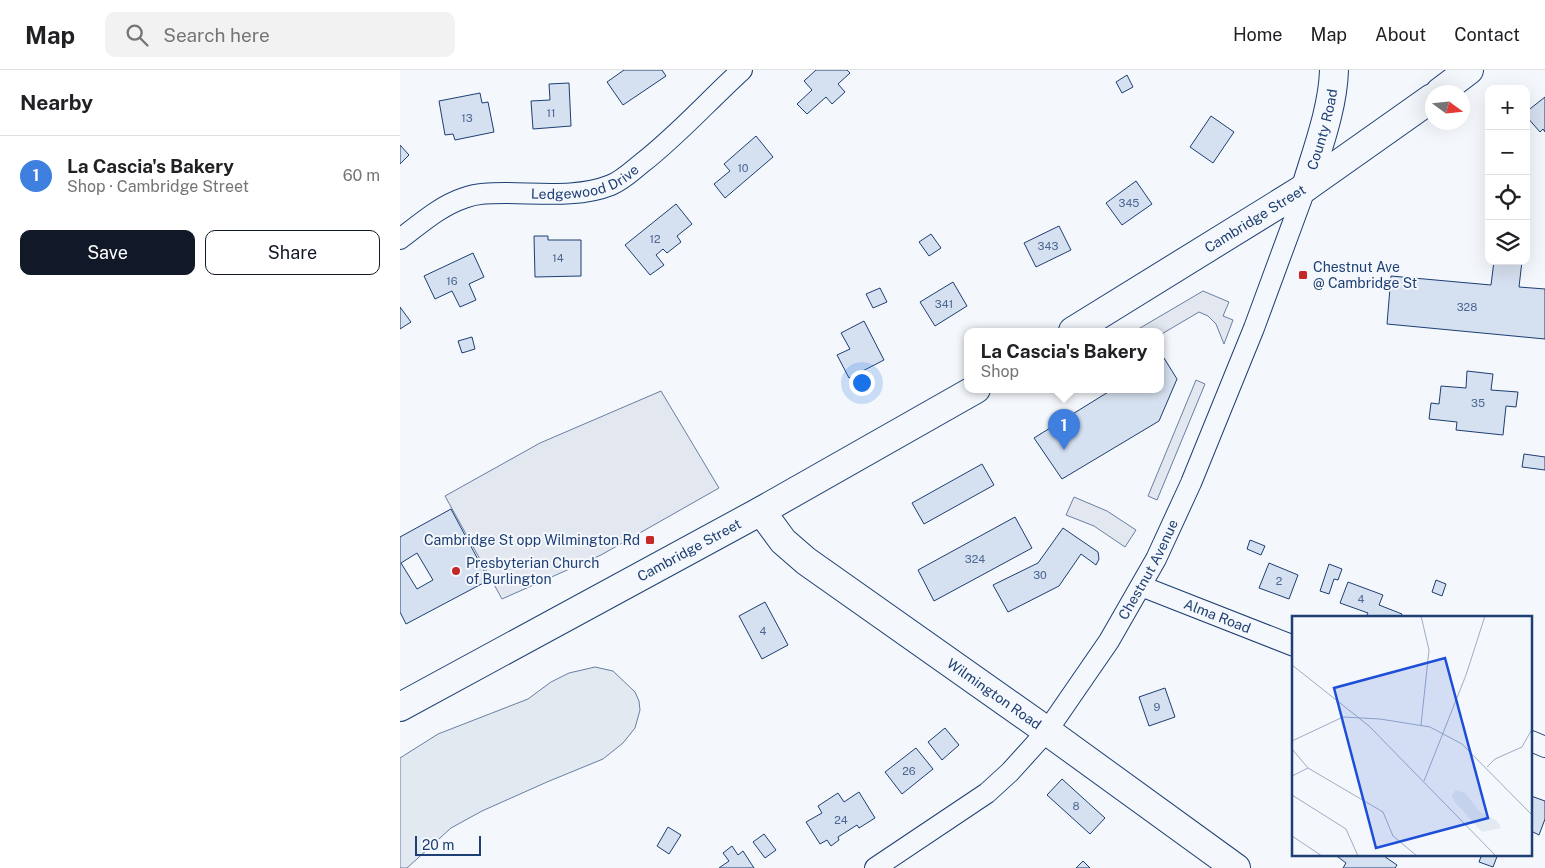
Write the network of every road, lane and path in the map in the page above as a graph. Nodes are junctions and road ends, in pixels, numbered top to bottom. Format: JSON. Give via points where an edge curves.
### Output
{"nodes":[{"id":1,"x":742,"y":70,"type":"edge"},
{"id":2,"x":1334,"y":70,"type":"edge"},
{"id":3,"x":1469,"y":70,"type":"edge"},
{"id":4,"x":1449,"y":85,"type":"edge"},
{"id":5,"x":1425,"y":103,"type":"edge"},
{"id":6,"x":1306,"y":187,"type":"junction"},
{"id":7,"x":400,"y":239,"type":"edge"},
{"id":8,"x":1078,"y":328,"type":"edge"},
{"id":9,"x":969,"y":393,"type":"edge"},
{"id":10,"x":761,"y":511,"type":"junction"},
{"id":11,"x":1141,"y":586,"type":"junction"},
{"id":12,"x":1292,"y":645,"type":"edge"},
{"id":13,"x":400,"y":707,"type":"edge"},
{"id":14,"x":1047,"y":731,"type":"junction"},
{"id":15,"x":1532,"y":741,"type":"edge"},
{"id":16,"x":1545,"y":746,"type":"edge"},
{"id":17,"x":875,"y":868,"type":"edge"},
{"id":18,"x":1236,"y":868,"type":"edge"}],
"edges":[{"from":1,"to":7,"type":"street","name":"Ledgewood Drive","via":[[678,132],[619,181],[586,191],[492,193],[464,198]]},
{"from":2,"to":6,"type":"main road","name":"County Road","via":[[1328,111]]},
{"from":3,"to":4,"type":"main road"},
{"from":5,"to":6,"type":"main road","name":"Cambridge Street"},
{"from":6,"to":8,"type":"main road","name":"Cambridge Street"},
{"from":6,"to":11,"type":"street","name":"Chestnut Avenue","via":[[1254,328],[1191,483]]},
{"from":9,"to":10,"type":"main road","name":"Cambridge Street"},
{"from":10,"to":13,"type":"main road","name":"Cambridge Street"},
{"from":10,"to":14,"type":"main road","name":"Wilmington Road","via":[[783,541],[806,561]]},
{"from":11,"to":12,"type":"street","name":"Alma Road"},
{"from":11,"to":14,"type":"street","name":"Chestnut Avenue","via":[[1109,641]]},
{"from":14,"to":17,"type":"street","name":"Chestnut Avenue","via":[[987,793]]},
{"from":14,"to":18,"type":"main road","name":"Wilmington Road"},
{"from":15,"to":16,"type":"street"}]}
